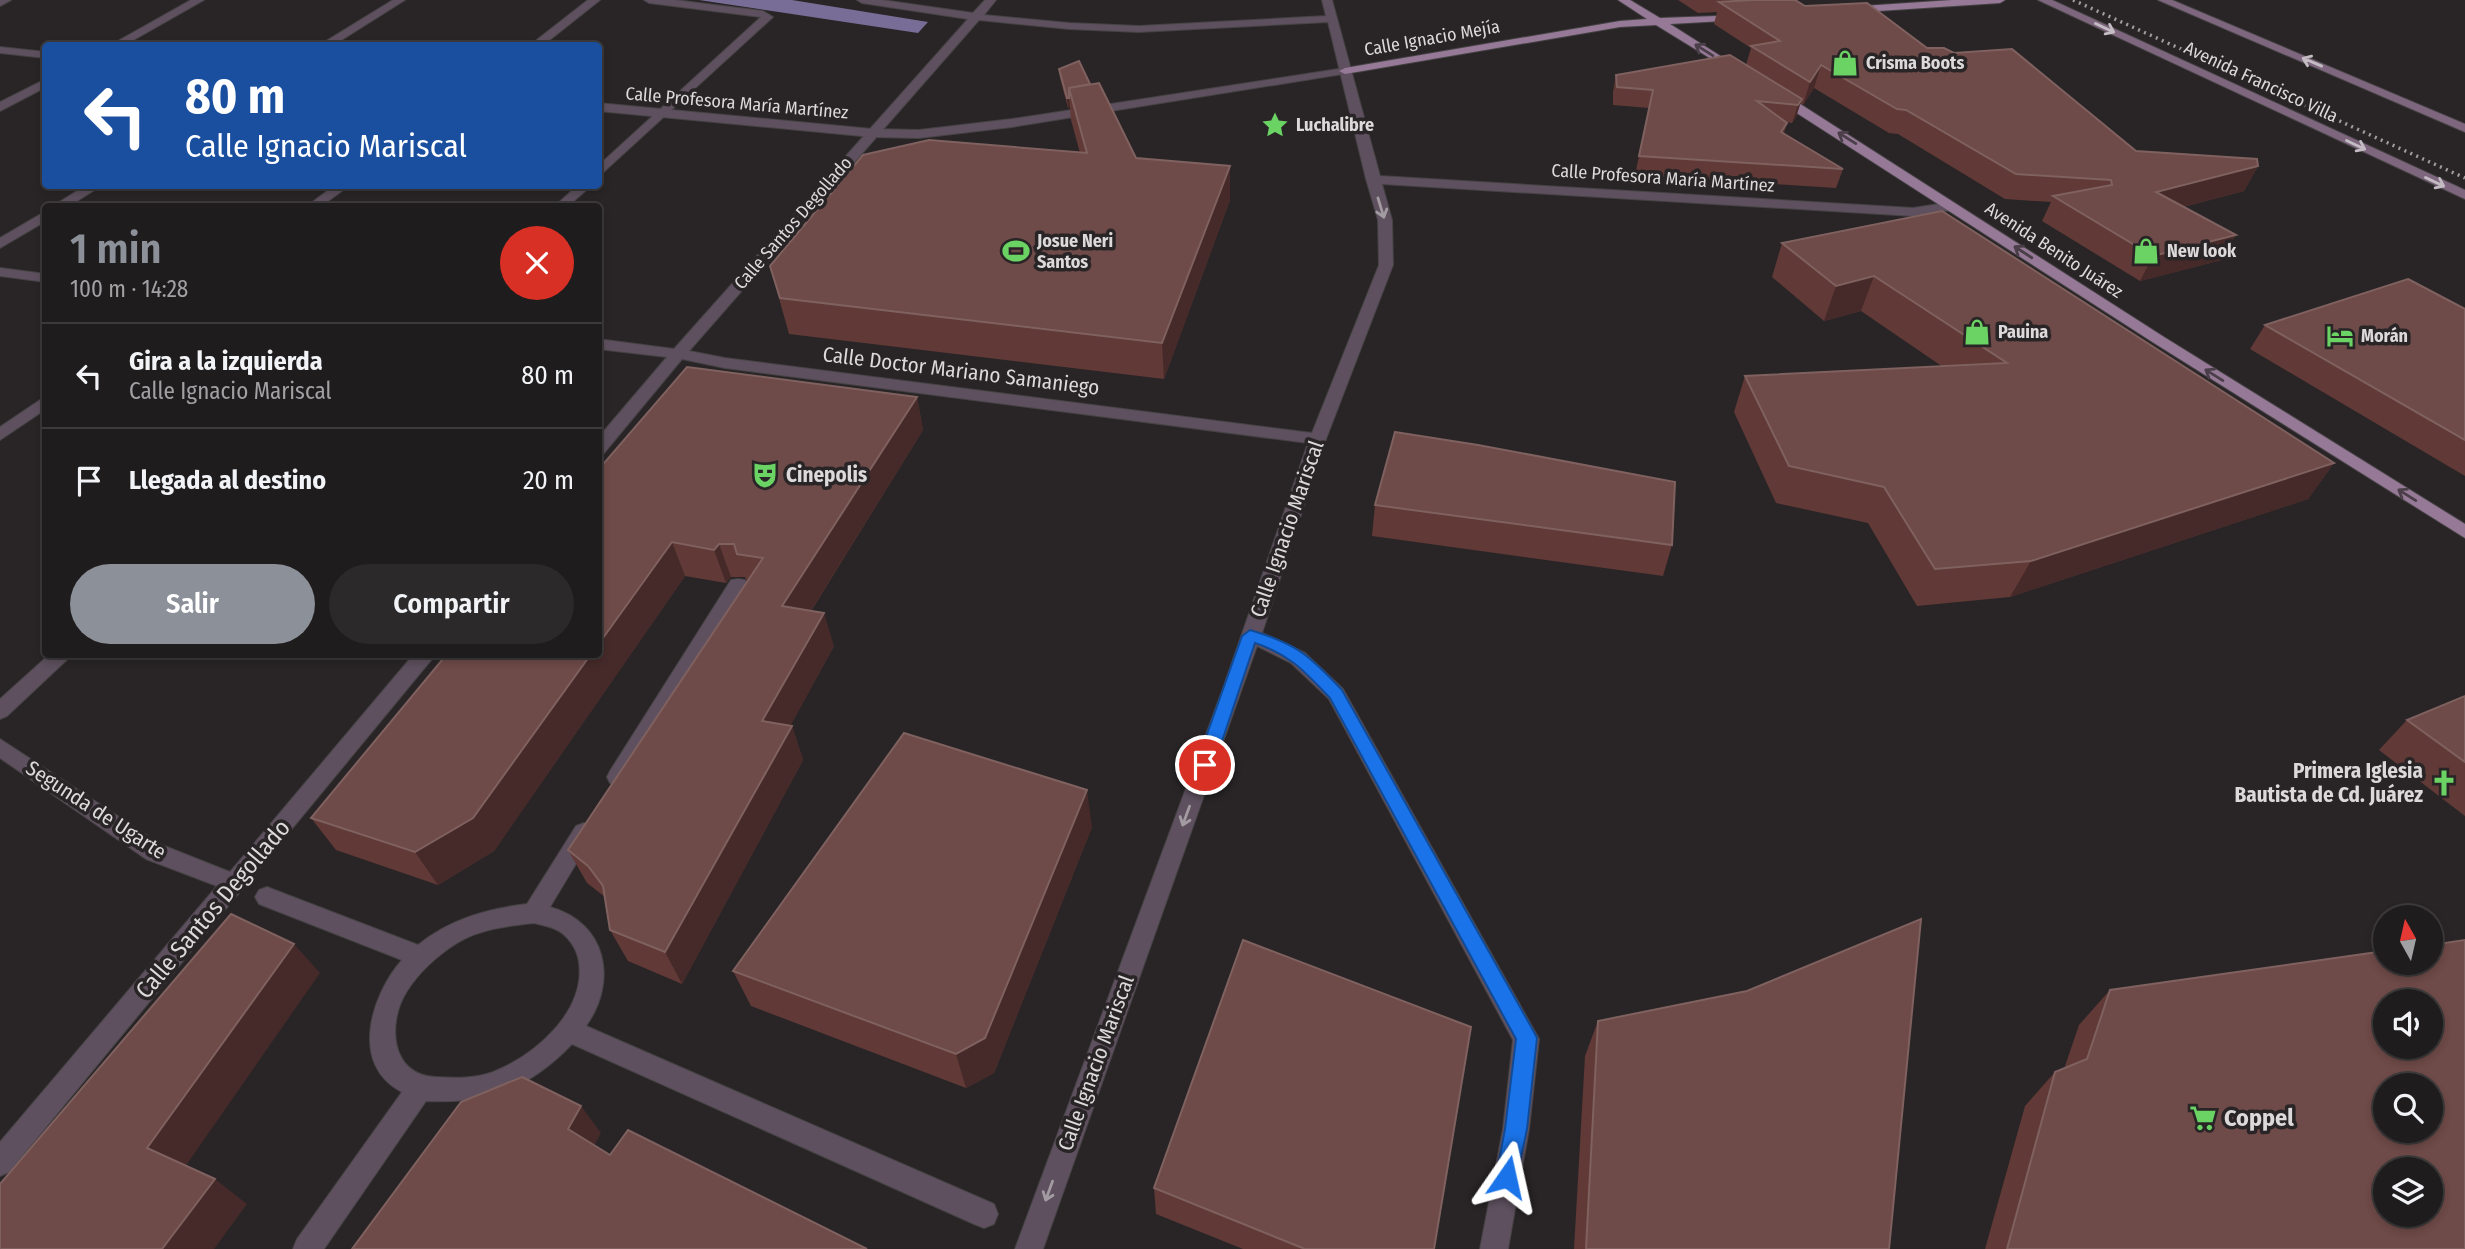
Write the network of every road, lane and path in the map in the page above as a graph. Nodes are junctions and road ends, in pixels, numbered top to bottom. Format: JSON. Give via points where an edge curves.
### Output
{"nodes":[{"id":1,"x":6,"y":0,"type":"edge"},
{"id":2,"x":199,"y":0,"type":"edge"},
{"id":3,"x":400,"y":0,"type":"edge"},
{"id":4,"x":595,"y":0,"type":"edge"},
{"id":5,"x":649,"y":0,"type":"edge"},
{"id":6,"x":862,"y":0,"type":"edge"},
{"id":7,"x":991,"y":0,"type":"edge"},
{"id":8,"x":1327,"y":0,"type":"edge"},
{"id":9,"x":1623,"y":0,"type":"edge"},
{"id":10,"x":2000,"y":0,"type":"edge"},
{"id":11,"x":2043,"y":0,"type":"edge"},
{"id":12,"x":2163,"y":0,"type":"edge"},
{"id":13,"x":0,"y":3,"type":"edge"},
{"id":14,"x":1837,"y":11,"type":"edge"},
{"id":15,"x":1755,"y":16,"type":"edge"},
{"id":16,"x":976,"y":17,"type":"junction"},
{"id":17,"x":1331,"y":19,"type":"junction"},
{"id":18,"x":1657,"y":21,"type":"junction"},
{"id":19,"x":121,"y":42,"type":"edge"},
{"id":20,"x":330,"y":42,"type":"edge"},
{"id":21,"x":539,"y":42,"type":"edge"},
{"id":22,"x":0,"y":50,"type":"edge"},
{"id":23,"x":42,"y":55,"type":"edge"},
{"id":24,"x":1345,"y":71,"type":"junction"},
{"id":25,"x":1747,"y":76,"type":"edge"},
{"id":26,"x":42,"y":84,"type":"edge"},
{"id":27,"x":1770,"y":90,"type":"edge"},
{"id":28,"x":0,"y":107,"type":"edge"},
{"id":29,"x":602,"y":107,"type":"edge"},
{"id":30,"x":665,"y":114,"type":"junction"},
{"id":31,"x":2465,"y":128,"type":"edge"},
{"id":32,"x":872,"y":132,"type":"junction"},
{"id":33,"x":602,"y":169,"type":"edge"},
{"id":34,"x":1372,"y":179,"type":"junction"},
{"id":35,"x":89,"y":189,"type":"edge"},
{"id":36,"x":338,"y":189,"type":"edge"},
{"id":37,"x":581,"y":189,"type":"edge"},
{"id":38,"x":2465,"y":195,"type":"edge"},
{"id":39,"x":65,"y":203,"type":"edge"},
{"id":40,"x":317,"y":203,"type":"edge"},
{"id":41,"x":564,"y":203,"type":"edge"},
{"id":42,"x":1952,"y":206,"type":"junction"},
{"id":43,"x":42,"y":218,"type":"edge"},
{"id":44,"x":0,"y":244,"type":"edge"},
{"id":45,"x":0,"y":272,"type":"edge"},
{"id":46,"x":42,"y":277,"type":"edge"},
{"id":47,"x":602,"y":344,"type":"edge"},
{"id":48,"x":678,"y":354,"type":"junction"},
{"id":49,"x":42,"y":404,"type":"edge"},
{"id":50,"x":0,"y":435,"type":"edge"},
{"id":51,"x":1318,"y":439,"type":"junction"},
{"id":52,"x":602,"y":444,"type":"edge"},
{"id":53,"x":2465,"y":531,"type":"edge"},
{"id":54,"x":738,"y":585,"type":"edge"},
{"id":55,"x":1250,"y":636,"type":"junction"},
{"id":56,"x":59,"y":658,"type":"edge"},
{"id":57,"x":423,"y":658,"type":"edge"},
{"id":58,"x":0,"y":711,"type":"edge"},
{"id":59,"x":0,"y":747,"type":"edge"},
{"id":60,"x":606,"y":797,"type":"edge"},
{"id":61,"x":591,"y":820,"type":"edge"},
{"id":62,"x":234,"y":883,"type":"junction"},
{"id":63,"x":267,"y":897,"type":"dead end"},
{"id":64,"x":534,"y":914,"type":"junction"},
{"id":65,"x":421,"y":957,"type":"junction"},
{"id":66,"x":569,"y":1031,"type":"junction"},
{"id":67,"x":420,"y":1088,"type":"junction"},
{"id":68,"x":0,"y":1163,"type":"edge"},
{"id":69,"x":984,"y":1214,"type":"dead end"},
{"id":70,"x":307,"y":1249,"type":"edge"},
{"id":71,"x":1029,"y":1249,"type":"edge"},
{"id":72,"x":1494,"y":1249,"type":"edge"}],
"edges":[{"from":1,"to":13,"type":"street"},
{"from":2,"to":19,"type":"street"},
{"from":3,"to":20,"type":"street"},
{"from":4,"to":21,"type":"street"},
{"from":5,"to":30,"type":"street","via":[[768,17]]},
{"from":6,"to":16,"type":"street"},
{"from":7,"to":16,"type":"street","name":"Calle Santos Degollado"},
{"from":8,"to":17,"type":"street","name":"Calle Ignacio Mariscal"},
{"from":9,"to":18,"type":"main road"},
{"from":10,"to":14,"type":"main road"},
{"from":11,"to":38,"type":"main road","name":"Avenida Francisco Villa","one_way":true},
{"from":31,"to":12,"type":"main road","name":"Avenida Francisco Villa","one_way":true},
{"from":15,"to":18,"type":"main road","name":"Calle Ignacio Mejía"},
{"from":16,"to":17,"type":"street","via":[[1138,29]]},
{"from":16,"to":32,"type":"street","name":"Calle Santos Degollado"},
{"from":17,"to":24,"type":"street","name":"Calle Ignacio Mariscal"},
{"from":18,"to":24,"type":"main road","name":"Calle Ignacio Mejía"},
{"from":25,"to":18,"type":"main road","one_way":true},
{"from":22,"to":23,"type":"street"},
{"from":24,"to":32,"type":"street","name":"Calle Ignacio Mejía","via":[[963,130]]},
{"from":24,"to":34,"type":"street","name":"Calle Ignacio Mariscal"},
{"from":26,"to":28,"type":"street"},
{"from":42,"to":27,"type":"main road","name":"Avenida Benito Juárez","one_way":true},
{"from":29,"to":30,"type":"street","name":"Calle Profesora María Martínez"},
{"from":30,"to":32,"type":"street","name":"Calle Profesora María Martínez"},
{"from":30,"to":33,"type":"street"},
{"from":32,"to":48,"type":"street","name":"Calle Santos Degollado"},
{"from":34,"to":42,"type":"street","name":"Calle Profesora María Martínez","via":[[1913,212]]},
{"from":34,"to":51,"type":"street","name":"Calle Ignacio Mariscal","one_way":true,"via":[[1385,220],[1386,265]]},
{"from":35,"to":39,"type":"street"},
{"from":36,"to":40,"type":"street"},
{"from":37,"to":41,"type":"street"},
{"from":53,"to":42,"type":"main road","name":"Avenida Benito Juárez","one_way":true},
{"from":43,"to":44,"type":"street"},
{"from":45,"to":46,"type":"street"},
{"from":47,"to":48,"type":"street","name":"Calle Doctor Mariano Samaniego"},
{"from":48,"to":51,"type":"street","name":"Calle Doctor Mariano Samaniego"},
{"from":48,"to":52,"type":"street","name":"Calle Santos Degollado"},
{"from":49,"to":50,"type":"street"},
{"from":51,"to":55,"type":"street","name":"Calle Ignacio Mariscal"},
{"from":54,"to":60,"type":"street"},
{"from":55,"to":71,"type":"street","name":"Calle Ignacio Mariscal","one_way":true},
{"from":55,"to":72,"type":"street","via":[[1282,646],[1305,660],[1336,694],[1526,1038],[1516,1129]]},
{"from":56,"to":58,"type":"street"},
{"from":57,"to":62,"type":"street","name":"Calle Santos Degollado"},
{"from":59,"to":62,"type":"street","name":"Segunda de Ugarte","via":[[154,852]]},
{"from":61,"to":64,"type":"street"},
{"from":62,"to":68,"type":"street","name":"Calle Santos Degollado"},
{"from":63,"to":65,"type":"street"},
{"from":64,"to":65,"type":"street","via":[[495,917],[457,932]]},
{"from":64,"to":66,"type":"street","via":[[564,922],[585,940],[594,966],[589,998]]},
{"from":65,"to":67,"type":"street","via":[[397,986],[383,1017],[382,1048],[394,1072]]},
{"from":66,"to":67,"type":"street","via":[[538,1061],[498,1082],[457,1092]]},
{"from":66,"to":69,"type":"street"},
{"from":67,"to":70,"type":"street"}]}
